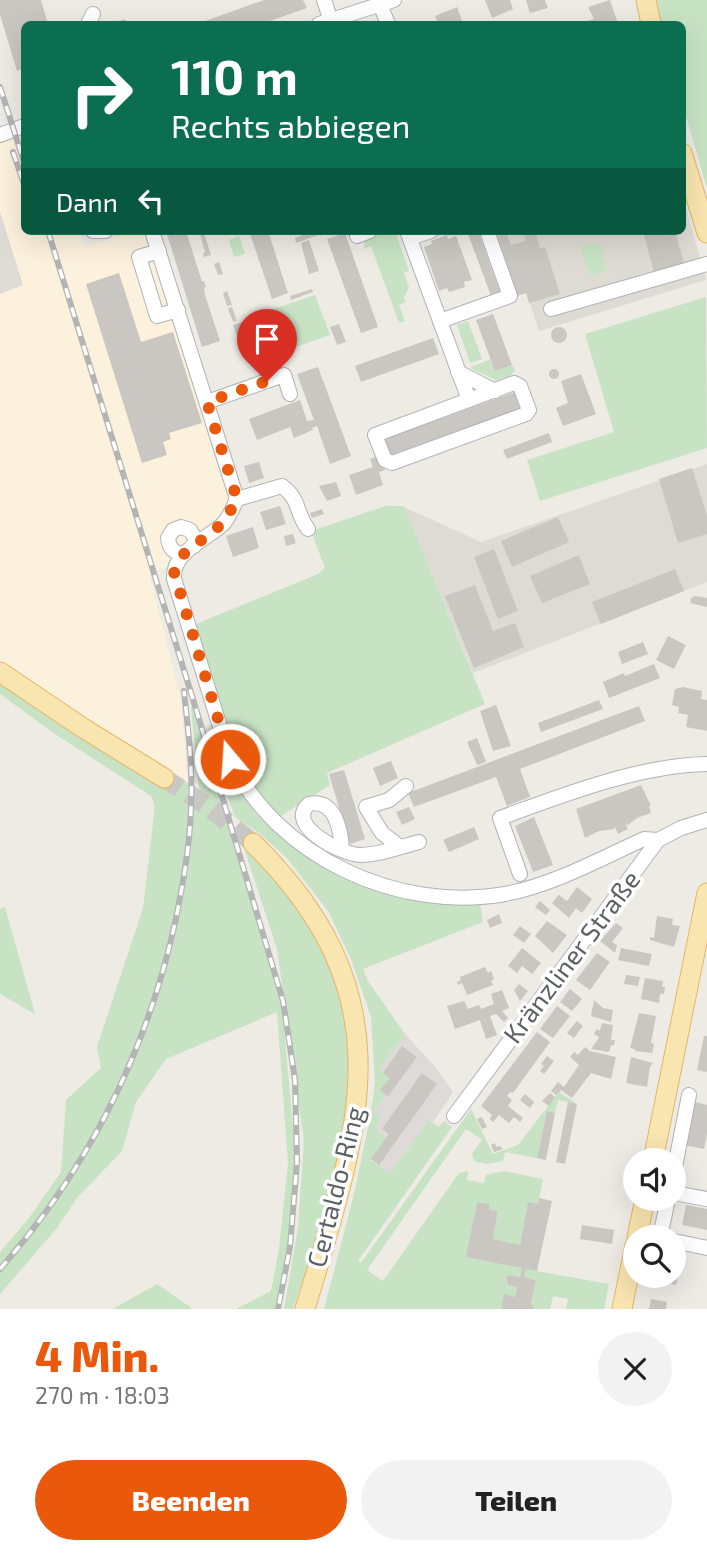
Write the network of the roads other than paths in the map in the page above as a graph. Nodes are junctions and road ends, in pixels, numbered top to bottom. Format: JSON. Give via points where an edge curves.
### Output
{"nodes":[{"id":1,"x":324,"y":0,"type":"edge"},
{"id":2,"x":646,"y":0,"type":"edge"},
{"id":3,"x":387,"y":2,"type":"edge"},
{"id":4,"x":327,"y":21,"type":"edge"},
{"id":5,"x":333,"y":21,"type":"edge"},
{"id":6,"x":388,"y":21,"type":"edge"},
{"id":7,"x":650,"y":21,"type":"edge"},
{"id":8,"x":686,"y":166,"type":"edge"},
{"id":9,"x":707,"y":233,"type":"edge"},
{"id":10,"x":153,"y":235,"type":"edge"},
{"id":11,"x":409,"y":235,"type":"edge"},
{"id":12,"x":488,"y":235,"type":"edge"},
{"id":13,"x":159,"y":251,"type":"junction"},
{"id":14,"x":707,"y":264,"type":"edge"},
{"id":15,"x":551,"y":309,"type":"dead end"},
{"id":16,"x":178,"y":310,"type":"junction"},
{"id":17,"x":440,"y":321,"type":"junction"},
{"id":18,"x":458,"y":372,"type":"junction"},
{"id":19,"x":495,"y":391,"type":"junction"},
{"id":20,"x":290,"y":394,"type":"dead end"},
{"id":21,"x":469,"y":400,"type":"junction"},
{"id":22,"x":207,"y":402,"type":"junction"},
{"id":23,"x":237,"y":499,"type":"junction"},
{"id":24,"x":308,"y":529,"type":"dead end"},
{"id":25,"x":0,"y":672,"type":"edge"},
{"id":26,"x":707,"y":764,"type":"edge"},
{"id":27,"x":164,"y":778,"type":"tunnel mouth"},
{"id":28,"x":406,"y":786,"type":"dead end"},
{"id":29,"x":707,"y":820,"type":"edge"},
{"id":30,"x":659,"y":840,"type":"junction"},
{"id":31,"x":419,"y":842,"type":"dead end"},
{"id":32,"x":253,"y":843,"type":"tunnel mouth"},
{"id":33,"x":400,"y":847,"type":"junction"},
{"id":34,"x":342,"y":850,"type":"dead end"},
{"id":35,"x":520,"y":874,"type":"dead end"},
{"id":36,"x":707,"y":893,"type":"edge"},
{"id":37,"x":699,"y":968,"type":"edge"},
{"id":38,"x":689,"y":1095,"type":"dead end"},
{"id":39,"x":454,"y":1116,"type":"dead end"},
{"id":40,"x":656,"y":1148,"type":"edge"},
{"id":41,"x":679,"y":1148,"type":"edge"},
{"id":42,"x":686,"y":1195,"type":"edge"},
{"id":43,"x":707,"y":1199,"type":"edge"},
{"id":44,"x":686,"y":1244,"type":"edge"},
{"id":45,"x":707,"y":1248,"type":"edge"},
{"id":46,"x":629,"y":1288,"type":"edge"},
{"id":47,"x":305,"y":1309,"type":"edge"},
{"id":48,"x":622,"y":1309,"type":"edge"}],
"edges":[{"from":1,"to":4,"type":"street"},
{"from":2,"to":7,"type":"main road"},
{"from":3,"to":5,"type":"street"},
{"from":3,"to":6,"type":"street"},
{"from":8,"to":9,"type":"main road"},
{"from":10,"to":13,"type":"street"},
{"from":11,"to":17,"type":"street"},
{"from":12,"to":17,"type":"street","via":[[510,296]]},
{"from":13,"to":16,"type":"street"},
{"from":13,"to":16,"type":"street","via":[[139,257],[157,316]]},
{"from":14,"to":15,"type":"street"},
{"from":16,"to":22,"type":"street"},
{"from":17,"to":18,"type":"street"},
{"from":18,"to":19,"type":"street"},
{"from":18,"to":21,"type":"street"},
{"from":19,"to":21,"type":"street"},
{"from":19,"to":21,"type":"street","via":[[514,383],[520,386],[529,410],[392,463],[385,460],[375,435]]},
{"from":20,"to":22,"type":"street","via":[[284,375]]},
{"from":22,"to":23,"type":"street","via":[[210,429]]},
{"from":23,"to":24,"type":"street","via":[[282,486],[293,495]]},
{"from":23,"to":30,"type":"street","via":[[224,522],[190,545],[177,563],[174,579],[230,759],[266,813],[293,838],[356,877],[395,888],[477,896],[505,894],[551,880],[644,839]]},
{"from":25,"to":27,"type":"main road"},
{"from":26,"to":35,"type":"street","via":[[637,775],[500,818]]},
{"from":28,"to":33,"type":"street","via":[[389,800],[366,807],[382,833]]},
{"from":29,"to":30,"type":"street","name":"Kränzliner Straße"},
{"from":30,"to":39,"type":"street","name":"Kränzliner Straße"},
{"from":31,"to":33,"type":"street"},
{"from":32,"to":47,"type":"main road","name":"Certaldo-Ring","via":[[278,867],[319,923],[345,979],[356,1030],[355,1119]]},
{"from":33,"to":34,"type":"street","via":[[356,855]]},
{"from":36,"to":37,"type":"main road"},
{"from":37,"to":40,"type":"main road"},
{"from":38,"to":41,"type":"street"},
{"from":42,"to":43,"type":"street"},
{"from":44,"to":45,"type":"street"},
{"from":46,"to":48,"type":"main road"}]}
